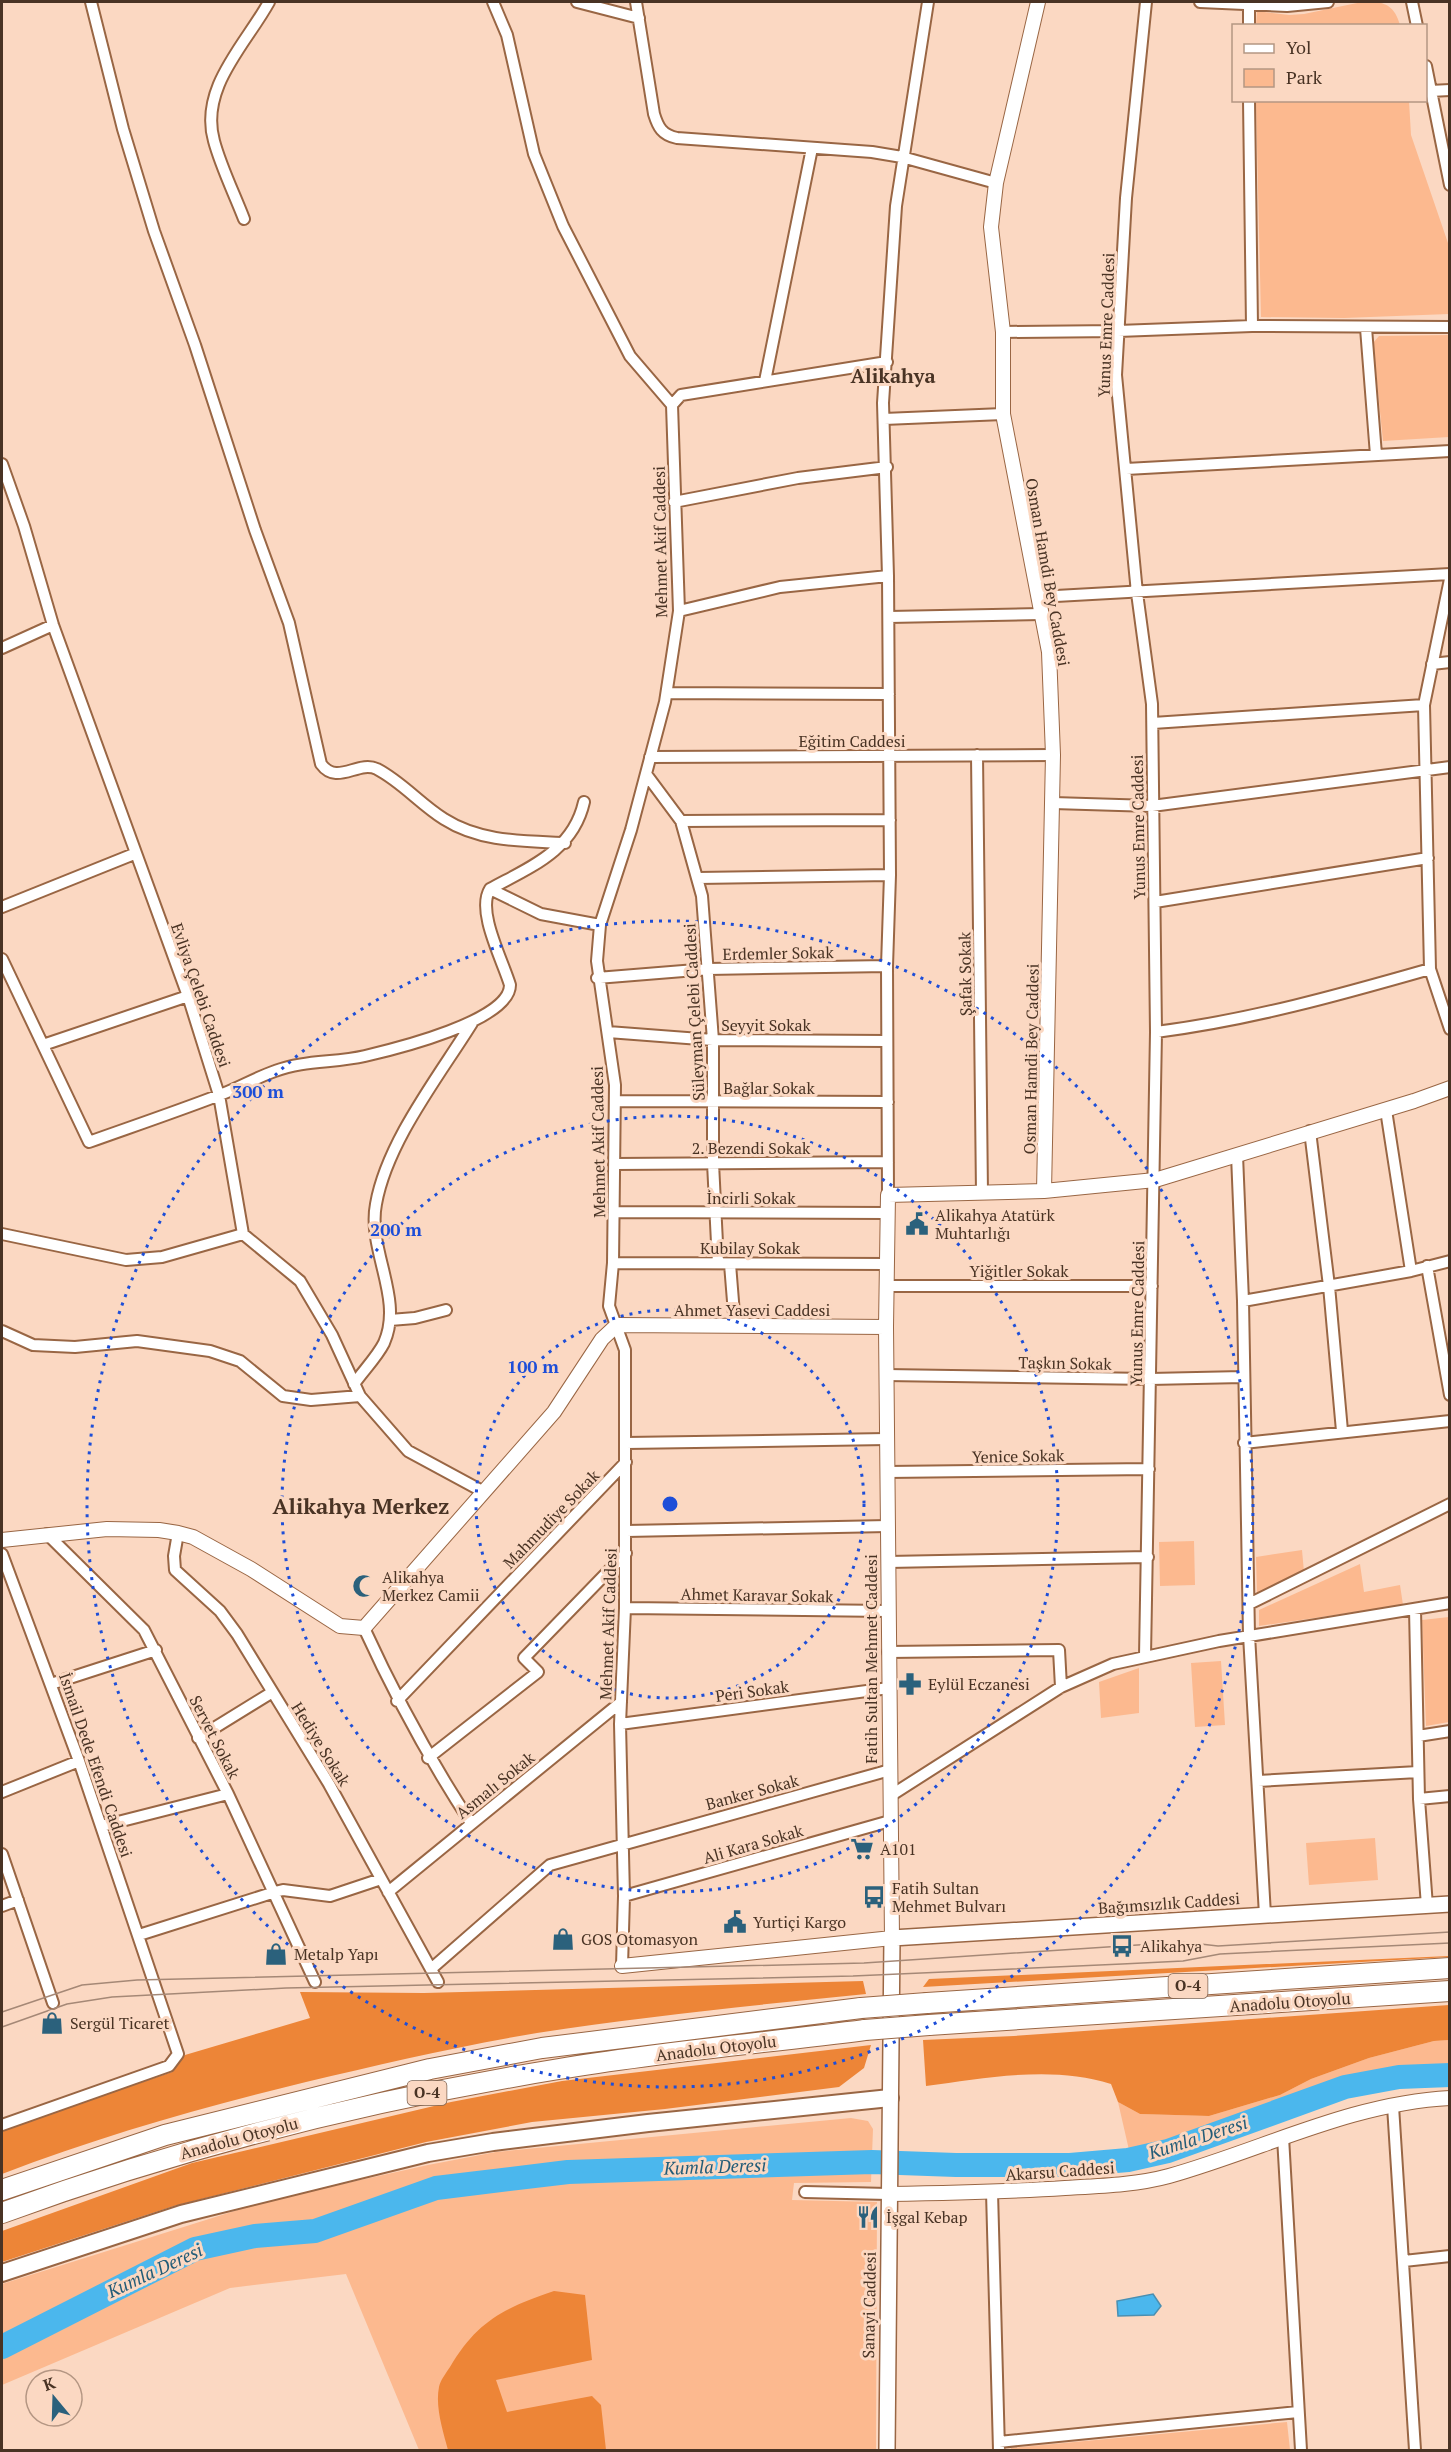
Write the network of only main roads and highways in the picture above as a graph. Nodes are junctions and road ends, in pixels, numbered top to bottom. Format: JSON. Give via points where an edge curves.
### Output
{"nodes":[{"id":1,"x":1449,"y":1904,"type":"edge"},
{"id":2,"x":892,"y":1938,"type":"joint"},
{"id":3,"x":1449,"y":1968,"type":"edge"},
{"id":4,"x":1449,"y":1991,"type":"edge"},
{"id":5,"x":890,"y":2098,"type":"junction"},
{"id":6,"x":888,"y":2123,"type":"joint"},
{"id":7,"x":2,"y":2190,"type":"edge"},
{"id":8,"x":2,"y":2213,"type":"edge"},
{"id":9,"x":2,"y":2273,"type":"edge"},
{"id":10,"x":887,"y":2451,"type":"edge"}],
"edges":[{"from":1,"to":2,"type":"main road","name":"Bağımsızlık Caddesi"},
{"from":2,"to":5,"type":"main road","name":"Fatih Sultan Mehmet Caddesi"},
{"from":3,"to":7,"type":"highway","name":"Anadolu Otoyolu","number":"O-4","bridge":true,"via":[[861,2008],[542,2048],[430,2069],[165,2135]]},
{"from":4,"to":8,"type":"highway","name":"Anadolu Otoyolu","number":"O-4","bridge":true,"via":[[865,2030],[619,2060],[451,2088],[298,2122],[101,2177]]},
{"from":5,"to":6,"type":"main road","name":"Fatih Sultan Mehmet Caddesi"},
{"from":5,"to":9,"type":"main road","via":[[648,2123],[428,2153],[181,2214]]},
{"from":6,"to":10,"type":"main road","name":"Sanayi Caddesi"}]}
